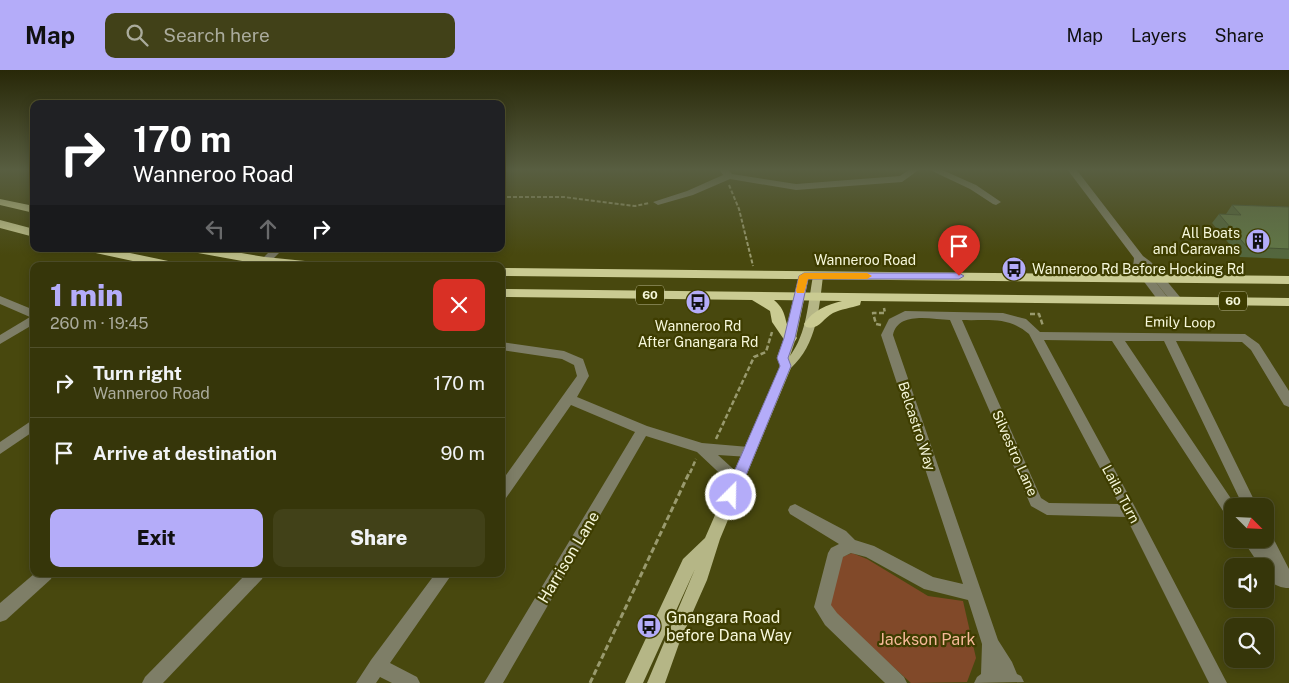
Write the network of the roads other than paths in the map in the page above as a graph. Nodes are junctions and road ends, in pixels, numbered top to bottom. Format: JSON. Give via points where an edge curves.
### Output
{"nodes":[{"id":1,"x":674,"y":198,"type":"edge"},
{"id":2,"x":989,"y":198,"type":"edge"},
{"id":3,"x":1093,"y":198,"type":"edge"},
{"id":4,"x":0,"y":202,"type":"edge"},
{"id":5,"x":658,"y":202,"type":"road end"},
{"id":6,"x":996,"y":202,"type":"dead end"},
{"id":7,"x":30,"y":209,"type":"edge"},
{"id":8,"x":0,"y":224,"type":"edge"},
{"id":9,"x":30,"y":232,"type":"edge"},
{"id":10,"x":109,"y":252,"type":"edge"},
{"id":11,"x":212,"y":252,"type":"edge"},
{"id":12,"x":275,"y":252,"type":"edge"},
{"id":13,"x":155,"y":262,"type":"edge"},
{"id":14,"x":257,"y":262,"type":"edge"},
{"id":15,"x":263,"y":262,"type":"edge"},
{"id":16,"x":505,"y":272,"type":"edge"},
{"id":17,"x":804,"y":276,"type":"junction"},
{"id":18,"x":818,"y":276,"type":"junction"},
{"id":19,"x":1153,"y":279,"type":"junction"},
{"id":20,"x":1289,"y":280,"type":"edge"},
{"id":21,"x":505,"y":293,"type":"edge"},
{"id":22,"x":752,"y":296,"type":"junction"},
{"id":23,"x":870,"y":296,"type":"junction"},
{"id":24,"x":799,"y":297,"type":"junction"},
{"id":25,"x":815,"y":297,"type":"junction"},
{"id":26,"x":0,"y":300,"type":"edge"},
{"id":27,"x":1170,"y":300,"type":"junction"},
{"id":28,"x":1289,"y":302,"type":"edge"},
{"id":29,"x":30,"y":312,"type":"edge"},
{"id":30,"x":954,"y":316,"type":"junction"},
{"id":31,"x":30,"y":321,"type":"edge"},
{"id":32,"x":811,"y":324,"type":"junction"},
{"id":33,"x":1036,"y":336,"type":"junction"},
{"id":34,"x":1116,"y":337,"type":"junction"},
{"id":35,"x":1168,"y":337,"type":"junction"},
{"id":36,"x":790,"y":338,"type":"junction"},
{"id":37,"x":0,"y":340,"type":"edge"},
{"id":38,"x":505,"y":347,"type":"edge"},
{"id":39,"x":786,"y":366,"type":"junction"},
{"id":40,"x":569,"y":399,"type":"junction"},
{"id":41,"x":1289,"y":402,"type":"edge"},
{"id":42,"x":30,"y":427,"type":"edge"},
{"id":43,"x":643,"y":430,"type":"junction"},
{"id":44,"x":702,"y":448,"type":"junction"},
{"id":45,"x":0,"y":449,"type":"edge"},
{"id":46,"x":749,"y":452,"type":"junction"},
{"id":47,"x":737,"y":481,"type":"junction"},
{"id":48,"x":505,"y":488,"type":"edge"},
{"id":49,"x":1246,"y":498,"type":"edge"},
{"id":50,"x":1224,"y":501,"type":"edge"},
{"id":51,"x":795,"y":510,"type":"dead end"},
{"id":52,"x":1130,"y":511,"type":"junction"},
{"id":53,"x":712,"y":539,"type":"junction"},
{"id":54,"x":850,"y":546,"type":"junction"},
{"id":55,"x":1256,"y":548,"type":"edge"},
{"id":56,"x":1270,"y":548,"type":"edge"},
{"id":57,"x":42,"y":577,"type":"edge"},
{"id":58,"x":253,"y":577,"type":"edge"},
{"id":59,"x":442,"y":577,"type":"edge"},
{"id":60,"x":1287,"y":582,"type":"edge"},
{"id":61,"x":974,"y":594,"type":"junction"},
{"id":62,"x":0,"y":614,"type":"edge"},
{"id":63,"x":990,"y":644,"type":"junction"},
{"id":64,"x":377,"y":666,"type":"junction"},
{"id":65,"x":986,"y":681,"type":"edge"},
{"id":66,"x":1014,"y":681,"type":"edge"},
{"id":67,"x":151,"y":683,"type":"edge"},
{"id":68,"x":365,"y":683,"type":"edge"},
{"id":69,"x":411,"y":683,"type":"edge"},
{"id":70,"x":493,"y":683,"type":"edge"},
{"id":71,"x":634,"y":683,"type":"edge"},
{"id":72,"x":656,"y":683,"type":"edge"},
{"id":73,"x":898,"y":683,"type":"edge"},
{"id":74,"x":1218,"y":683,"type":"edge"}],
"edges":[{"from":1,"to":5,"type":"street"},
{"from":2,"to":6,"type":"street"},
{"from":3,"to":19,"type":"street","via":[[1139,258],[1138,267]]},
{"from":4,"to":7,"type":"highway"},
{"from":8,"to":9,"type":"highway"},
{"from":10,"to":13,"type":"highway"},
{"from":11,"to":14,"type":"highway"},
{"from":12,"to":15,"type":"street"},
{"from":16,"to":17,"type":"highway","name":"Wanneroo Road","number":"60"},
{"from":17,"to":18,"type":"highway","name":"Wanneroo Road","number":"60"},
{"from":17,"to":24,"type":"main road"},
{"from":18,"to":19,"type":"highway","name":"Wanneroo Road","number":"60"},
{"from":18,"to":25,"type":"main road"},
{"from":19,"to":20,"type":"highway","name":"Wanneroo Road","number":"60"},
{"from":19,"to":27,"type":"street"},
{"from":21,"to":22,"type":"highway","number":"60"},
{"from":22,"to":24,"type":"highway","number":"60"},
{"from":22,"to":36,"type":"highway","via":[[771,303]]},
{"from":23,"to":25,"type":"highway","number":"60"},
{"from":23,"to":27,"type":"highway","number":"60"},
{"from":23,"to":32,"type":"highway","via":[[827,310]]},
{"from":24,"to":25,"type":"highway","number":"60"},
{"from":24,"to":36,"type":"main road"},
{"from":25,"to":32,"type":"main road"},
{"from":26,"to":29,"type":"street"},
{"from":27,"to":28,"type":"highway","number":"60"},
{"from":30,"to":33,"type":"street","name":"Laila Turn","via":[[1010,318],[1022,322]]},
{"from":30,"to":52,"type":"street","name":"Silvestro Lane","via":[[1036,502],[1047,509]]},
{"from":30,"to":61,"type":"street","name":"Belcastro Way","via":[[905,315],[888,326],[888,335]]},
{"from":31,"to":37,"type":"street"},
{"from":32,"to":39,"type":"main road","via":[[796,359]]},
{"from":33,"to":34,"type":"street","name":"Emily Loop"},
{"from":33,"to":52,"type":"street","name":"Laila Turn"},
{"from":34,"to":35,"type":"street","name":"Emily Loop"},
{"from":34,"to":50,"type":"street"},
{"from":35,"to":41,"type":"street","name":"Emily Loop","via":[[1245,338]]},
{"from":35,"to":49,"type":"street"},
{"from":36,"to":39,"type":"main road","via":[[782,358]]},
{"from":38,"to":40,"type":"street","via":[[564,355],[580,362],[583,376]]},
{"from":39,"to":46,"type":"main road"},
{"from":40,"to":43,"type":"street"},
{"from":40,"to":48,"type":"street"},
{"from":42,"to":45,"type":"street"},
{"from":43,"to":44,"type":"street"},
{"from":43,"to":70,"type":"street","name":"Harrison Lane"},
{"from":44,"to":46,"type":"street"},
{"from":44,"to":47,"type":"street"},
{"from":46,"to":47,"type":"main road"},
{"from":47,"to":53,"type":"main road"},
{"from":51,"to":54,"type":"street","via":[[841,536]]},
{"from":52,"to":74,"type":"street","name":"Laila Turn"},
{"from":53,"to":71,"type":"main road","via":[[689,564]]},
{"from":53,"to":72,"type":"main road","via":[[699,580]]},
{"from":54,"to":61,"type":"street","via":[[870,551],[930,584]]},
{"from":54,"to":73,"type":"street","via":[[836,553],[822,606],[831,619]]},
{"from":55,"to":60,"type":"street","via":[[1276,577]]},
{"from":56,"to":60,"type":"street"},
{"from":57,"to":62,"type":"street"},
{"from":58,"to":67,"type":"street"},
{"from":59,"to":64,"type":"street"},
{"from":61,"to":63,"type":"street","name":"Belcastro Way"},
{"from":63,"to":65,"type":"street","name":"Belcastro Way"},
{"from":63,"to":66,"type":"street","name":"Belcastro Way"},
{"from":64,"to":68,"type":"street"},
{"from":64,"to":69,"type":"street"},
{"from":65,"to":66,"type":"street","via":[[1000,677]]}]}
